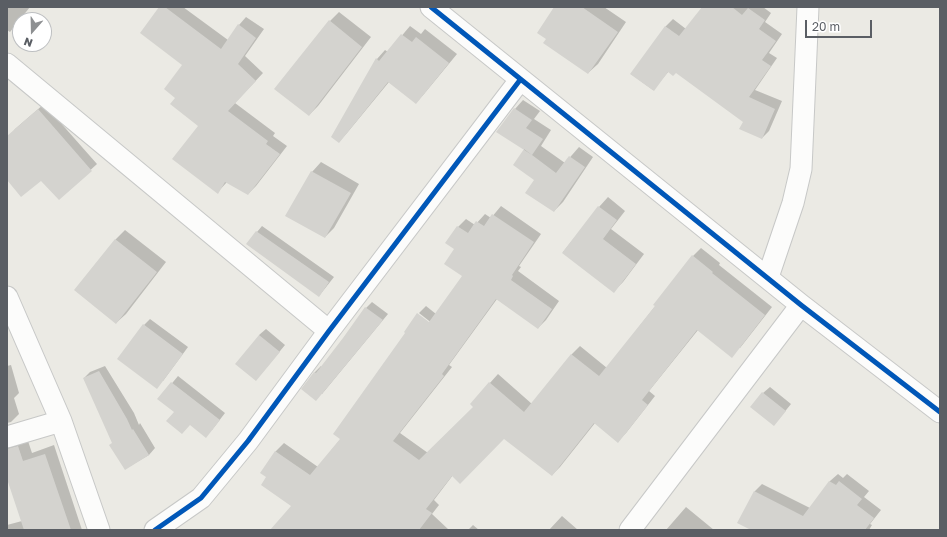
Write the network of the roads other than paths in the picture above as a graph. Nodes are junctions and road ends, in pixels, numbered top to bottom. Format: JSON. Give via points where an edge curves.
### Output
{"nodes":[{"id":1,"x":431,"y":7,"type":"edge"},
{"id":2,"x":808,"y":7,"type":"edge"},
{"id":3,"x":7,"y":64,"type":"edge"},
{"id":4,"x":520,"y":80,"type":"junction"},
{"id":5,"x":768,"y":277,"type":"junction"},
{"id":6,"x":7,"y":297,"type":"edge"},
{"id":7,"x":801,"y":305,"type":"junction"},
{"id":8,"x":329,"y":331,"type":"junction"},
{"id":9,"x":940,"y":412,"type":"edge"},
{"id":10,"x":61,"y":421,"type":"junction"},
{"id":11,"x":7,"y":437,"type":"edge"},
{"id":12,"x":100,"y":530,"type":"edge"},
{"id":13,"x":155,"y":530,"type":"edge"},
{"id":14,"x":630,"y":530,"type":"edge"}],
"edges":[{"from":1,"to":4,"type":"street"},
{"from":2,"to":5,"type":"street","via":[[800,169],[793,203]]},
{"from":3,"to":8,"type":"street"},
{"from":4,"to":5,"type":"street"},
{"from":4,"to":8,"type":"street"},
{"from":5,"to":7,"type":"street"},
{"from":6,"to":10,"type":"street"},
{"from":7,"to":9,"type":"street"},
{"from":7,"to":14,"type":"street"},
{"from":8,"to":13,"type":"street","via":[[248,441],[201,498]]},
{"from":10,"to":11,"type":"street"},
{"from":10,"to":12,"type":"street"}]}
